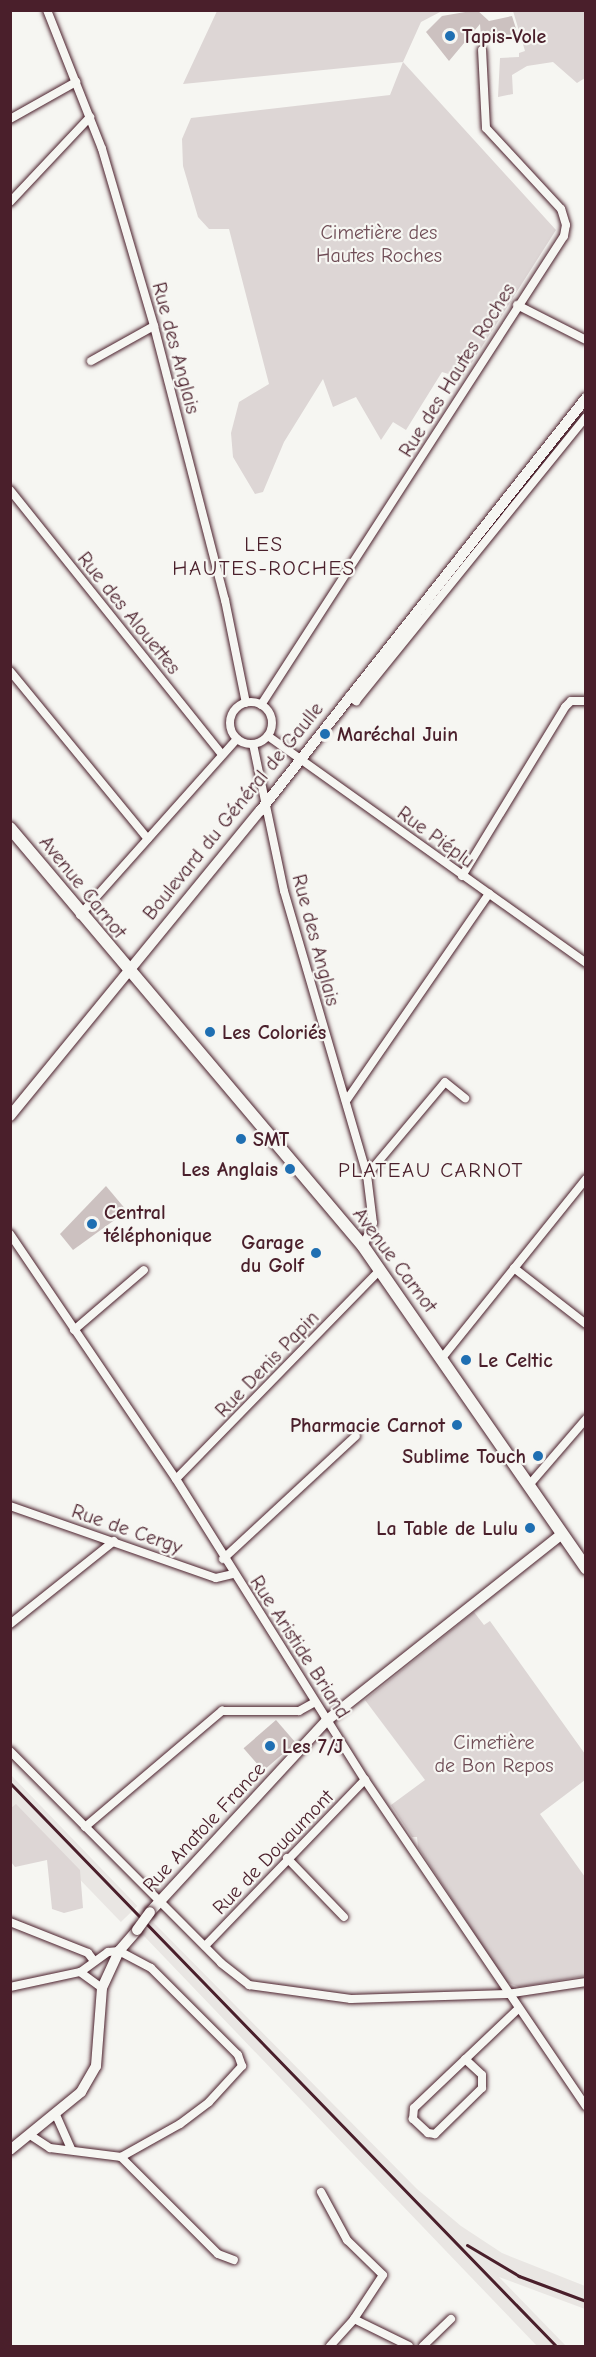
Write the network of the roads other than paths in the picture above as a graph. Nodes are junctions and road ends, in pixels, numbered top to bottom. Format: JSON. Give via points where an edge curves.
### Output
{"nodes":[{"id":1,"x":47,"y":10,"type":"edge"},
{"id":2,"x":482,"y":50,"type":"dead end"},
{"id":3,"x":76,"y":82,"type":"junction"},
{"id":4,"x":90,"y":117,"type":"junction"},
{"id":5,"x":10,"y":119,"type":"edge"},
{"id":6,"x":10,"y":202,"type":"edge"},
{"id":7,"x":517,"y":305,"type":"junction"},
{"id":8,"x":154,"y":326,"type":"junction"},
{"id":9,"x":585,"y":340,"type":"edge"},
{"id":10,"x":91,"y":361,"type":"dead end"},
{"id":11,"x":585,"y":398,"type":"edge"},
{"id":12,"x":585,"y":417,"type":"edge"},
{"id":13,"x":10,"y":490,"type":"edge"},
{"id":14,"x":10,"y":671,"type":"edge"},
{"id":15,"x":349,"y":696,"type":"junction"},
{"id":16,"x":585,"y":701,"type":"edge"},
{"id":17,"x":246,"y":703,"type":"junction"},
{"id":18,"x":261,"y":705,"type":"junction"},
{"id":19,"x":268,"y":736,"type":"junction"},
{"id":20,"x":237,"y":739,"type":"junction"},
{"id":21,"x":253,"y":744,"type":"junction"},
{"id":22,"x":222,"y":755,"type":"junction"},
{"id":23,"x":299,"y":759,"type":"junction"},
{"id":24,"x":266,"y":803,"type":"junction"},
{"id":25,"x":10,"y":828,"type":"edge"},
{"id":26,"x":148,"y":839,"type":"junction"},
{"id":27,"x":462,"y":876,"type":"junction"},
{"id":28,"x":489,"y":894,"type":"junction"},
{"id":29,"x":80,"y":915,"type":"junction"},
{"id":30,"x":585,"y":963,"type":"edge"},
{"id":31,"x":128,"y":972,"type":"junction"},
{"id":32,"x":465,"y":1098,"type":"dead end"},
{"id":33,"x":345,"y":1101,"type":"junction"},
{"id":34,"x":10,"y":1116,"type":"edge"},
{"id":35,"x":367,"y":1175,"type":"junction"},
{"id":36,"x":584,"y":1182,"type":"edge"},
{"id":37,"x":10,"y":1234,"type":"edge"},
{"id":38,"x":363,"y":1246,"type":"junction"},
{"id":39,"x":514,"y":1268,"type":"junction"},
{"id":40,"x":144,"y":1270,"type":"dead end"},
{"id":41,"x":380,"y":1270,"type":"junction"},
{"id":42,"x":585,"y":1324,"type":"edge"},
{"id":43,"x":74,"y":1330,"type":"junction"},
{"id":44,"x":441,"y":1358,"type":"junction"},
{"id":45,"x":585,"y":1419,"type":"edge"},
{"id":46,"x":356,"y":1436,"type":"dead end"},
{"id":47,"x":176,"y":1479,"type":"junction"},
{"id":48,"x":529,"y":1485,"type":"junction"},
{"id":49,"x":10,"y":1506,"type":"edge"},
{"id":50,"x":562,"y":1534,"type":"junction"},
{"id":51,"x":114,"y":1541,"type":"junction"},
{"id":52,"x":223,"y":1559,"type":"junction"},
{"id":53,"x":585,"y":1568,"type":"edge"},
{"id":54,"x":233,"y":1574,"type":"junction"},
{"id":55,"x":10,"y":1624,"type":"edge"},
{"id":56,"x":315,"y":1702,"type":"junction"},
{"id":57,"x":326,"y":1721,"type":"junction"},
{"id":58,"x":10,"y":1751,"type":"edge"},
{"id":59,"x":365,"y":1780,"type":"junction"},
{"id":60,"x":85,"y":1827,"type":"junction"},
{"id":61,"x":287,"y":1858,"type":"junction"},
{"id":62,"x":159,"y":1899,"type":"junction"},
{"id":63,"x":344,"y":1917,"type":"dead end"},
{"id":64,"x":10,"y":1922,"type":"edge"},
{"id":65,"x":205,"y":1946,"type":"junction"},
{"id":66,"x":119,"y":1951,"type":"junction"},
{"id":67,"x":94,"y":1961,"type":"junction"},
{"id":68,"x":80,"y":1972,"type":"junction"},
{"id":69,"x":585,"y":1982,"type":"edge"},
{"id":70,"x":10,"y":1987,"type":"edge"},
{"id":71,"x":102,"y":1988,"type":"junction"},
{"id":72,"x":507,"y":1994,"type":"junction"},
{"id":73,"x":517,"y":2010,"type":"junction"},
{"id":74,"x":465,"y":2060,"type":"junction"},
{"id":75,"x":585,"y":2106,"type":"edge"},
{"id":76,"x":56,"y":2115,"type":"junction"},
{"id":77,"x":30,"y":2135,"type":"junction"},
{"id":78,"x":70,"y":2149,"type":"junction"},
{"id":79,"x":10,"y":2150,"type":"edge"},
{"id":80,"x":121,"y":2157,"type":"junction"},
{"id":81,"x":321,"y":2192,"type":"dead end"},
{"id":82,"x":234,"y":2260,"type":"dead end"},
{"id":83,"x":354,"y":2319,"type":"junction"},
{"id":84,"x":452,"y":2319,"type":"dead end"},
{"id":85,"x":330,"y":2346,"type":"edge"},
{"id":86,"x":409,"y":2346,"type":"edge"},
{"id":87,"x":423,"y":2346,"type":"edge"}],
"edges":[{"from":1,"to":3,"type":"street","name":"Rue des Anglais"},
{"from":2,"to":7,"type":"street","name":"Rue des Hautes Roches","via":[[486,128],[561,209],[567,225],[564,236]]},
{"from":3,"to":4,"type":"street","name":"Rue des Anglais"},
{"from":3,"to":5,"type":"street"},
{"from":4,"to":6,"type":"street"},
{"from":4,"to":8,"type":"street","name":"Rue des Anglais"},
{"from":7,"to":9,"type":"street"},
{"from":7,"to":18,"type":"street","name":"Rue des Hautes Roches"},
{"from":8,"to":10,"type":"street"},
{"from":8,"to":17,"type":"street","name":"Rue des Anglais","via":[[225,600]]},
{"from":11,"to":15,"type":"street","name":"Boulevard du Général de Gaulle"},
{"from":12,"to":15,"type":"street","name":"Boulevard du Général de Gaulle","via":[[356,701]]},
{"from":13,"to":22,"type":"street","name":"Rue des Alouettes"},
{"from":14,"to":26,"type":"street"},
{"from":15,"to":23,"type":"street","name":"Boulevard du Général de Gaulle"},
{"from":16,"to":27,"type":"street","via":[[571,701],[565,707]]},
{"from":17,"to":18,"type":"street"},
{"from":17,"to":20,"type":"street","via":[[235,709],[229,721]]},
{"from":18,"to":19,"type":"street","via":[[272,719]]},
{"from":19,"to":21,"type":"street"},
{"from":19,"to":23,"type":"street","name":"Rue Piéplu"},
{"from":20,"to":21,"type":"street"},
{"from":20,"to":22,"type":"street"},
{"from":21,"to":24,"type":"street","name":"Rue des Anglais"},
{"from":22,"to":26,"type":"street"},
{"from":23,"to":24,"type":"street","name":"Boulevard du Général de Gaulle"},
{"from":23,"to":27,"type":"street","name":"Rue Piéplu"},
{"from":24,"to":31,"type":"street","name":"Boulevard du Général de Gaulle"},
{"from":24,"to":33,"type":"street","name":"Rue des Anglais","via":[[284,891]]},
{"from":25,"to":29,"type":"main road","name":"Avenue Carnot"},
{"from":26,"to":29,"type":"street"},
{"from":27,"to":28,"type":"street","name":"Rue Piéplu"},
{"from":28,"to":30,"type":"street","name":"Rue Piéplu"},
{"from":28,"to":33,"type":"street"},
{"from":29,"to":31,"type":"main road","name":"Avenue Carnot"},
{"from":31,"to":34,"type":"street","name":"Boulevard du Général de Gaulle"},
{"from":31,"to":38,"type":"main road","name":"Avenue Carnot"},
{"from":32,"to":35,"type":"street","via":[[445,1082]]},
{"from":33,"to":35,"type":"street","name":"Rue des Anglais"},
{"from":35,"to":38,"type":"street","name":"Rue des Anglais","via":[[373,1223]]},
{"from":36,"to":39,"type":"street"},
{"from":37,"to":43,"type":"street","name":"Rue Aristide Briand"},
{"from":38,"to":41,"type":"main road","name":"Avenue Carnot"},
{"from":39,"to":42,"type":"street"},
{"from":39,"to":44,"type":"street"},
{"from":40,"to":43,"type":"street"},
{"from":41,"to":44,"type":"main road","name":"Avenue Carnot"},
{"from":41,"to":47,"type":"street","name":"Rue Denis Papin"},
{"from":43,"to":47,"type":"street","name":"Rue Aristide Briand"},
{"from":44,"to":48,"type":"main road","name":"Avenue Carnot"},
{"from":45,"to":48,"type":"street"},
{"from":46,"to":52,"type":"street"},
{"from":47,"to":52,"type":"street","name":"Rue Aristide Briand"},
{"from":48,"to":50,"type":"main road","name":"Avenue Carnot"},
{"from":49,"to":51,"type":"street","name":"Rue de Cergy"},
{"from":50,"to":53,"type":"main road","name":"Avenue Carnot"},
{"from":50,"to":57,"type":"street","name":"Rue Anatole France"},
{"from":51,"to":54,"type":"street","name":"Rue de Cergy","via":[[216,1578]]},
{"from":51,"to":55,"type":"street"},
{"from":52,"to":54,"type":"street","name":"Rue Aristide Briand"},
{"from":54,"to":56,"type":"street","name":"Rue Aristide Briand"},
{"from":56,"to":57,"type":"street","name":"Rue Aristide Briand"},
{"from":56,"to":60,"type":"street","via":[[299,1711],[222,1711]]},
{"from":57,"to":59,"type":"street","name":"Rue Aristide Briand"},
{"from":57,"to":62,"type":"street","name":"Rue Anatole France"},
{"from":58,"to":60,"type":"street"},
{"from":59,"to":61,"type":"street","name":"Rue de Douaumont"},
{"from":59,"to":72,"type":"street","name":"Rue Aristide Briand"},
{"from":60,"to":62,"type":"street"},
{"from":61,"to":63,"type":"street"},
{"from":61,"to":65,"type":"street","name":"Rue de Douaumont"},
{"from":62,"to":65,"type":"street"},
{"from":62,"to":66,"type":"street","name":"Rue Anatole France","bridge":true},
{"from":64,"to":67,"type":"street","via":[[88,1953]]},
{"from":65,"to":72,"type":"street","via":[[249,1985],[351,1999]]},
{"from":66,"to":67,"type":"street"},
{"from":66,"to":71,"type":"street","name":"Rue Anatole France"},
{"from":66,"to":80,"type":"street","via":[[165,1978],[238,2055],[242,2066],[209,2102],[180,2124]]},
{"from":67,"to":68,"type":"street"},
{"from":68,"to":70,"type":"street"},
{"from":68,"to":71,"type":"street"},
{"from":69,"to":72,"type":"street"},
{"from":71,"to":76,"type":"street","name":"Rue Anatole France","via":[[96,2066],[81,2092]]},
{"from":72,"to":73,"type":"street","name":"Rue Aristide Briand"},
{"from":73,"to":74,"type":"street"},
{"from":73,"to":75,"type":"street","name":"Rue Aristide Briand"},
{"from":74,"to":74,"type":"street","via":[[414,2108],[413,2119],[428,2133],[435,2134],[482,2088],[482,2075]]},
{"from":76,"to":77,"type":"street","name":"Rue Anatole France"},
{"from":76,"to":78,"type":"street"},
{"from":77,"to":78,"type":"street","via":[[50,2148]]},
{"from":77,"to":79,"type":"street","name":"Rue Anatole France"},
{"from":78,"to":80,"type":"street"},
{"from":80,"to":82,"type":"street","via":[[218,2254]]},
{"from":81,"to":83,"type":"street","via":[[347,2240],[383,2275]]},
{"from":83,"to":85,"type":"street"},
{"from":83,"to":86,"type":"street"},
{"from":84,"to":87,"type":"street"}]}
